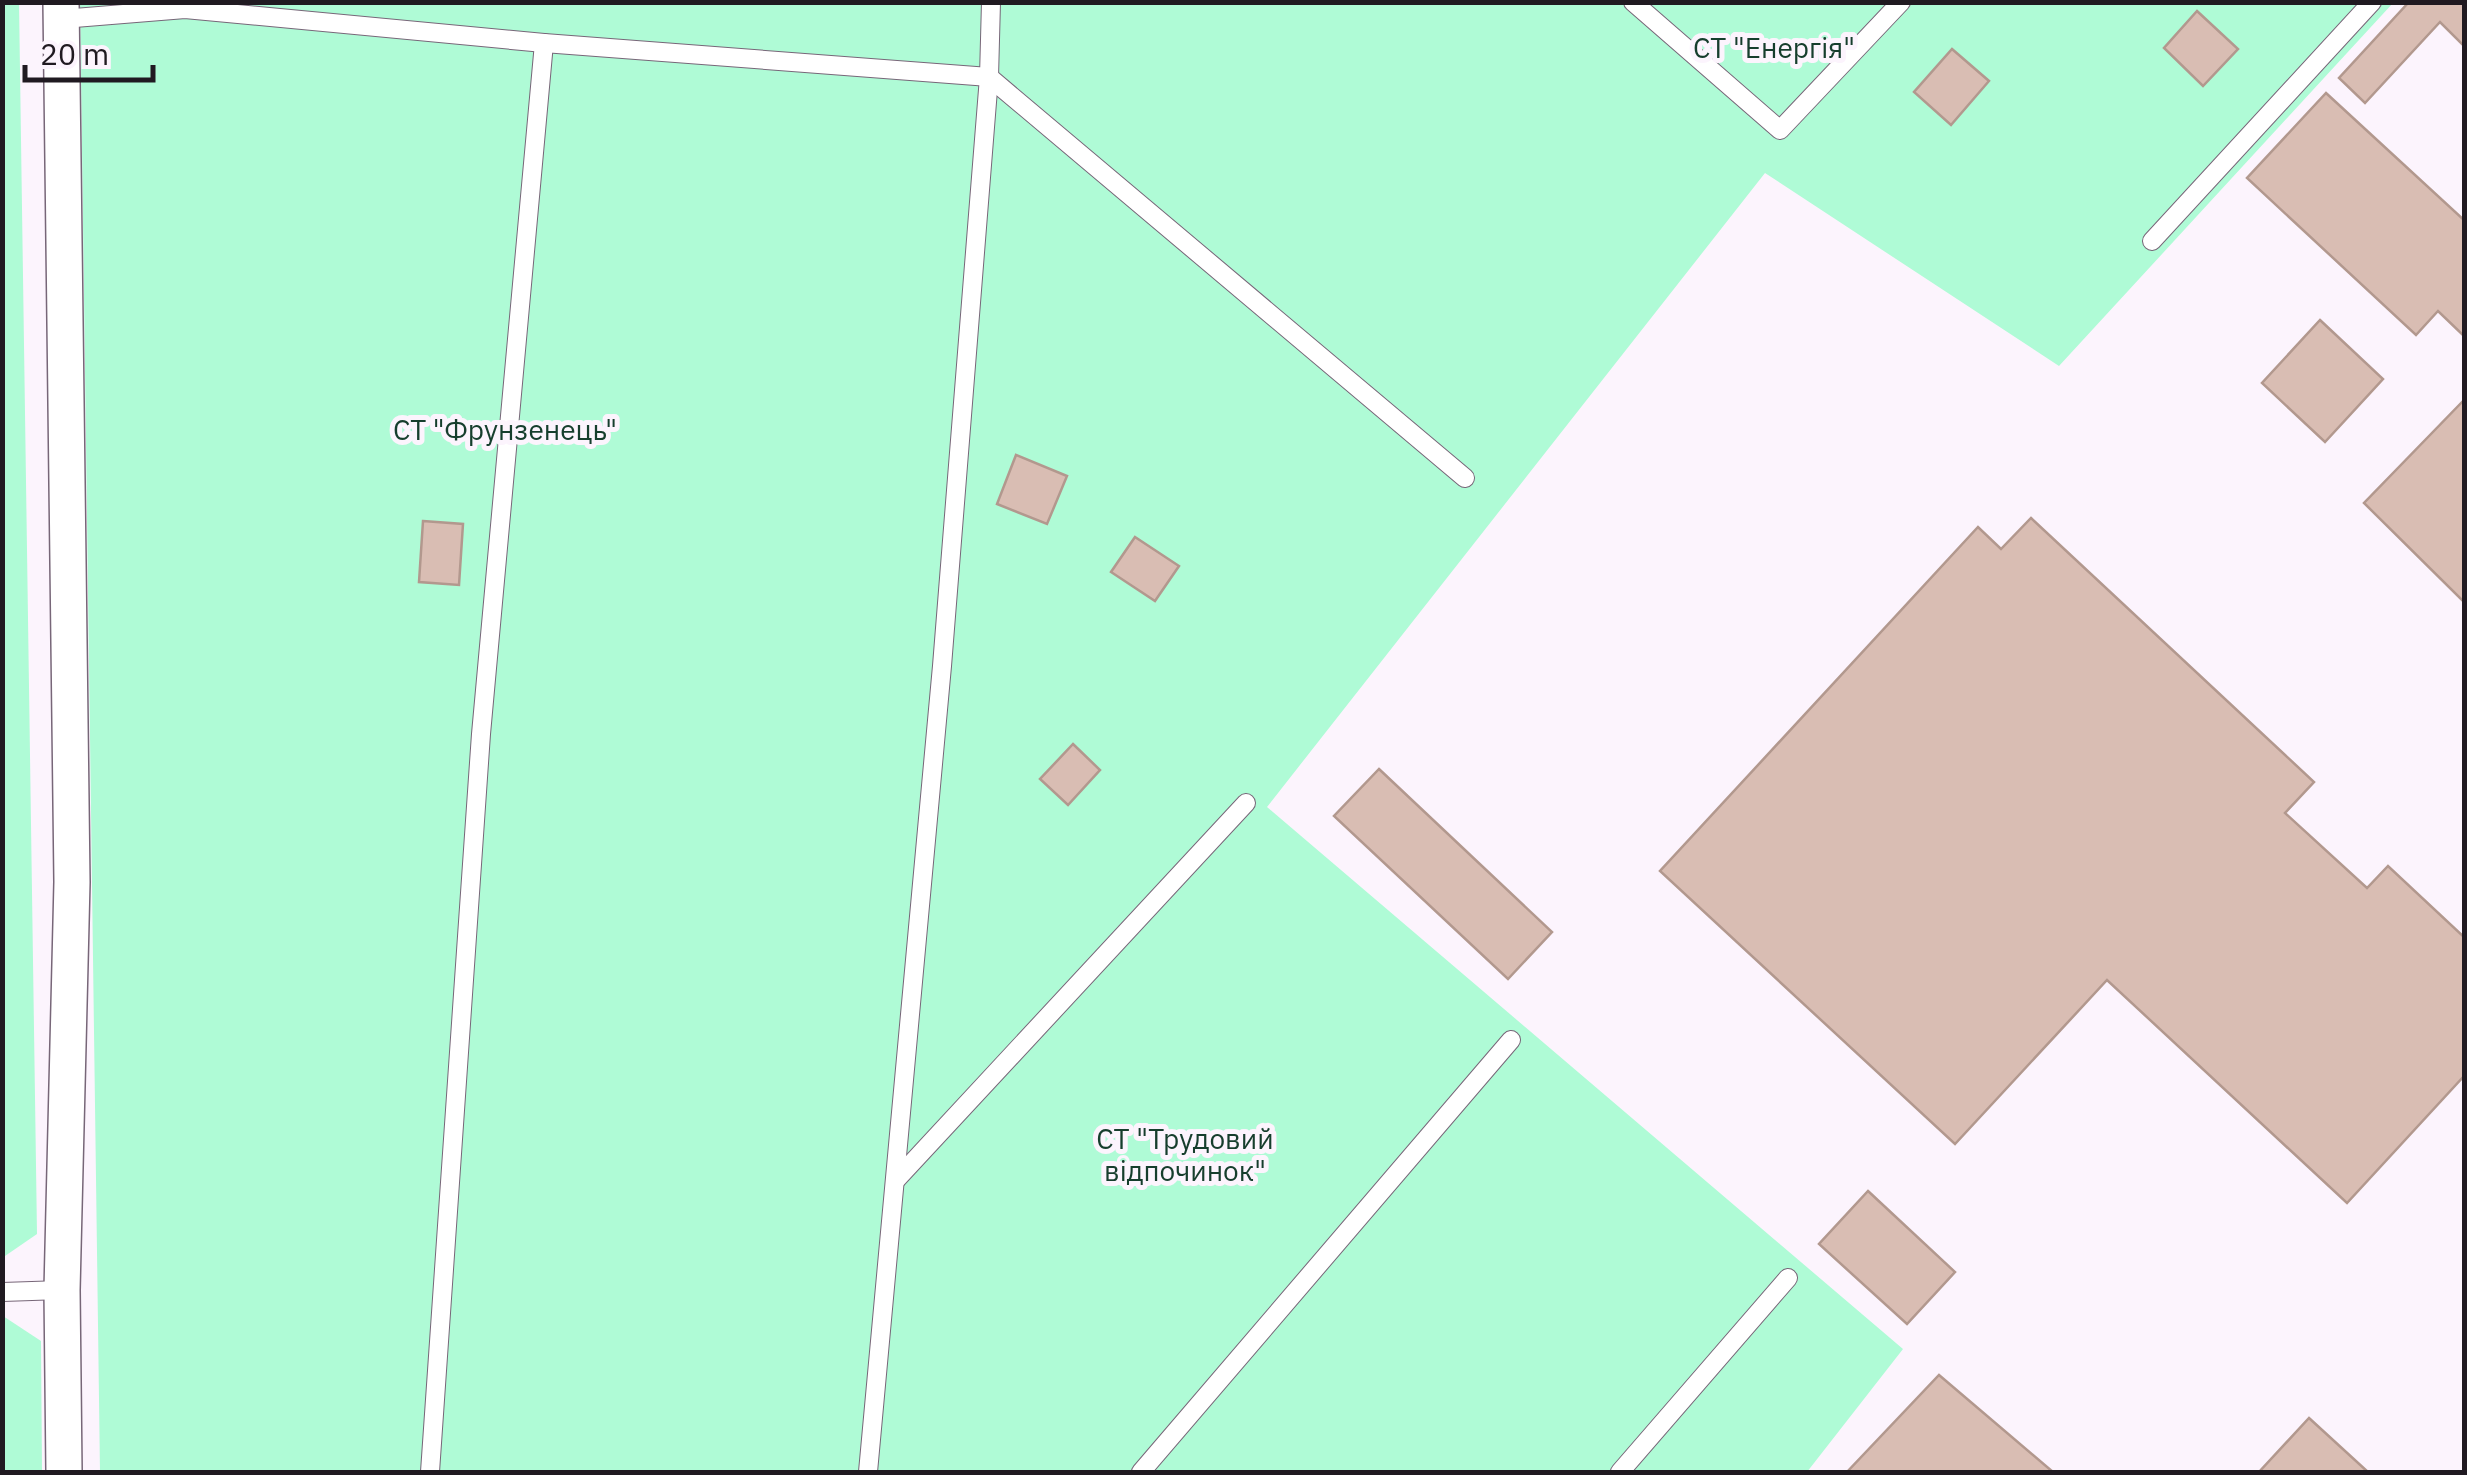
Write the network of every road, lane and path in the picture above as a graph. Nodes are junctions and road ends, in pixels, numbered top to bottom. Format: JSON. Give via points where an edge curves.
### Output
{"nodes":[{"id":1,"x":992,"y":2,"type":"edge"},
{"id":2,"x":1634,"y":2,"type":"edge"},
{"id":3,"x":1901,"y":2,"type":"edge"},
{"id":4,"x":2372,"y":2,"type":"edge"},
{"id":5,"x":62,"y":11,"type":"edge"},
{"id":6,"x":544,"y":44,"type":"junction"},
{"id":7,"x":988,"y":77,"type":"junction"},
{"id":8,"x":2152,"y":241,"type":"dead end"},
{"id":9,"x":1466,"y":478,"type":"dead end"},
{"id":10,"x":1246,"y":803,"type":"dead end"},
{"id":11,"x":1511,"y":1040,"type":"dead end"},
{"id":12,"x":896,"y":1180,"type":"junction"},
{"id":13,"x":1788,"y":1278,"type":"dead end"},
{"id":14,"x":62,"y":1290,"type":"junction"},
{"id":15,"x":2,"y":1292,"type":"edge"},
{"id":16,"x":64,"y":1472,"type":"edge"},
{"id":17,"x":430,"y":1472,"type":"edge"},
{"id":18,"x":868,"y":1472,"type":"edge"},
{"id":19,"x":1141,"y":1472,"type":"edge"},
{"id":20,"x":1620,"y":1472,"type":"edge"}],
"edges":[{"from":1,"to":7,"type":"lane"},
{"from":2,"to":3,"type":"lane","via":[[1780,130]]},
{"from":4,"to":8,"type":"lane"},
{"from":5,"to":6,"type":"lane","via":[[184,9]]},
{"from":5,"to":14,"type":"street","via":[[72,882]]},
{"from":6,"to":7,"type":"lane"},
{"from":6,"to":17,"type":"lane","via":[[482,734]]},
{"from":7,"to":9,"type":"lane"},
{"from":7,"to":12,"type":"lane"},
{"from":10,"to":12,"type":"lane"},
{"from":11,"to":19,"type":"lane"},
{"from":12,"to":18,"type":"lane"},
{"from":13,"to":20,"type":"lane"},
{"from":14,"to":15,"type":"lane"},
{"from":14,"to":16,"type":"street"}]}
